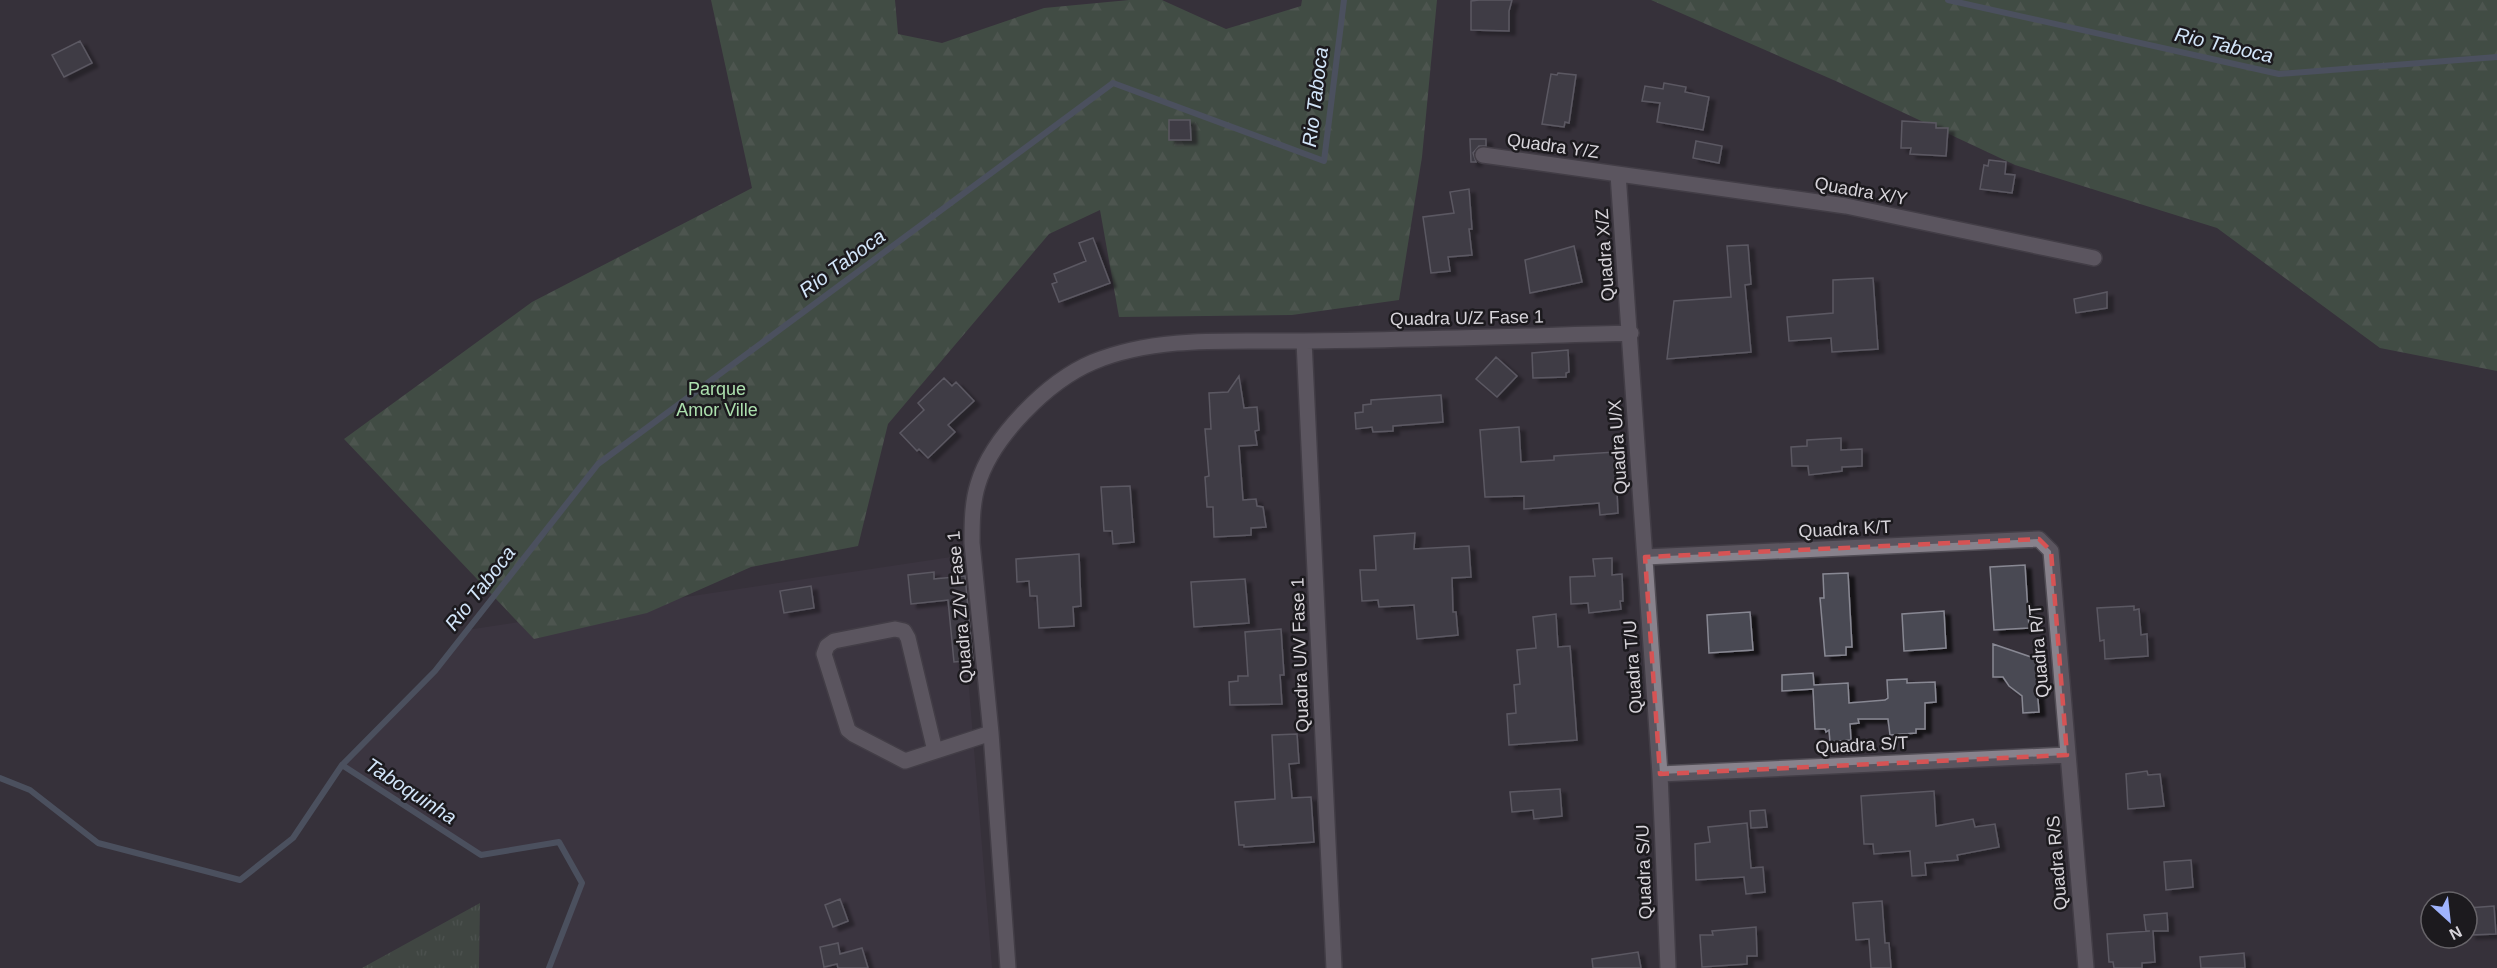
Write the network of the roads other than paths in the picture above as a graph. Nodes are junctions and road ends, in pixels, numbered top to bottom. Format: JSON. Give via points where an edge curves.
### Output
{"nodes":[{"id":1,"x":1483,"y":155,"type":"dead end"},
{"id":2,"x":1618,"y":174,"type":"junction"},
{"id":3,"x":2094,"y":258,"type":"dead end"},
{"id":4,"x":1631,"y":333,"type":"junction"},
{"id":5,"x":1304,"y":341,"type":"junction"},
{"id":6,"x":2046,"y":544,"type":"joint"},
{"id":7,"x":1645,"y":557,"type":"junction"},
{"id":8,"x":991,"y":734,"type":"junction"},
{"id":9,"x":935,"y":752,"type":"junction"},
{"id":10,"x":2067,"y":755,"type":"junction"},
{"id":11,"x":1660,"y":774,"type":"junction"},
{"id":12,"x":1008,"y":968,"type":"edge"},
{"id":13,"x":1334,"y":968,"type":"edge"},
{"id":14,"x":1668,"y":968,"type":"edge"},
{"id":15,"x":2086,"y":968,"type":"edge"}],
"edges":[{"from":1,"to":2,"type":"street","name":"Quadra Y/Z"},
{"from":2,"to":3,"type":"street","name":"Quadra X/Y","via":[[1846,206]]},
{"from":2,"to":4,"type":"street","name":"Quadra X/Z"},
{"from":4,"to":5,"type":"street","name":"Quadra U/Z Fase 1"},
{"from":4,"to":7,"type":"street","name":"Quadra U/X"},
{"from":5,"to":8,"type":"street","name":"Quadra Z/V Fase 1","via":[[1137,347],[1073,372],[1034,403],[1004,435],[978,484],[972,520]]},
{"from":5,"to":13,"type":"street","name":"Quadra U/V Fase 1"},
{"from":6,"to":7,"type":"street","name":"Quadra K/T","via":[[2039,539]]},
{"from":6,"to":10,"type":"street","name":"Quadra R/T","via":[[2051,551]]},
{"from":7,"to":11,"type":"street","name":"Quadra T/U"},
{"from":8,"to":9,"type":"street"},
{"from":8,"to":12,"type":"street","name":"Quadra Z/V Fase 1"},
{"from":9,"to":9,"type":"street","via":[[904,631],[895,629],[826,646],[824,654],[848,730],[905,761]]},
{"from":10,"to":11,"type":"street","name":"Quadra S/T"},
{"from":10,"to":15,"type":"street","name":"Quadra R/S"},
{"from":11,"to":14,"type":"street","name":"Quadra S/U"}]}
